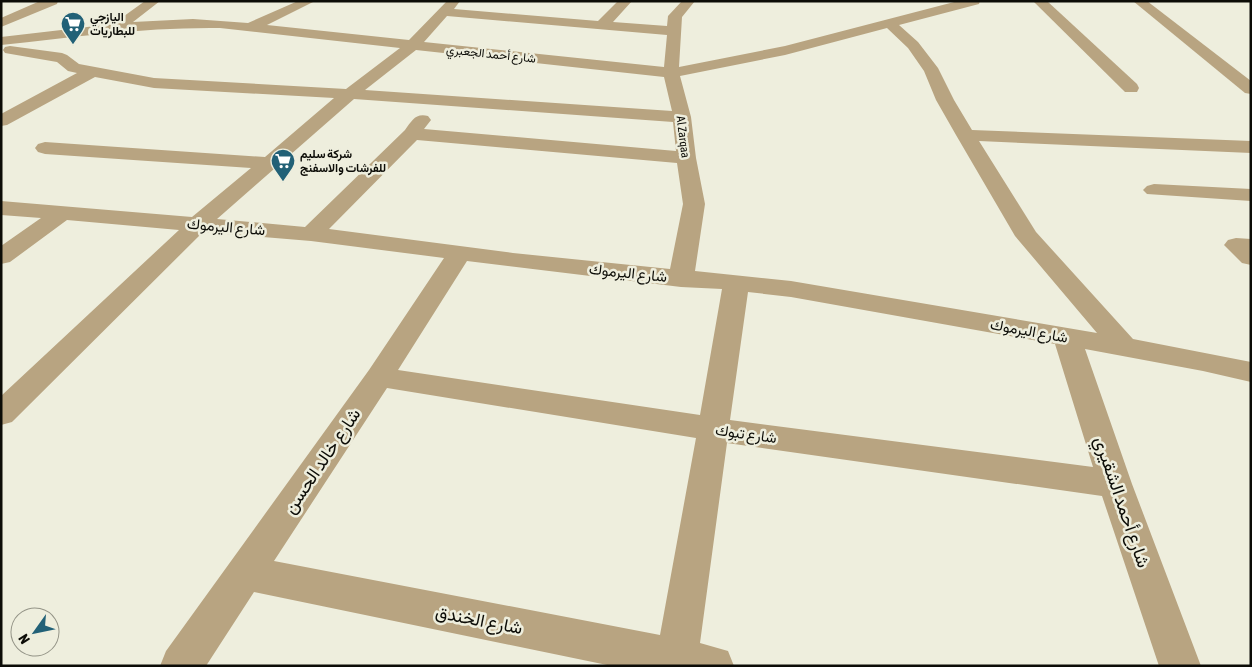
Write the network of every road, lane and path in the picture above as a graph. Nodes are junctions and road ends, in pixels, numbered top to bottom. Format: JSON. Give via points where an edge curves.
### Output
{"nodes":[{"id":1,"x":52,"y":1,"type":"edge"},
{"id":2,"x":154,"y":1,"type":"edge"},
{"id":3,"x":309,"y":1,"type":"edge"},
{"id":4,"x":626,"y":1,"type":"edge"},
{"id":5,"x":689,"y":1,"type":"edge"},
{"id":6,"x":974,"y":1,"type":"edge"},
{"id":7,"x":1039,"y":1,"type":"edge"},
{"id":8,"x":1139,"y":1,"type":"edge"},
{"id":9,"x":448,"y":7,"type":"edge"},
{"id":10,"x":1,"y":22,"type":"edge"},
{"id":11,"x":889,"y":23,"type":"junction"},
{"id":12,"x":252,"y":26,"type":"junction"},
{"id":13,"x":601,"y":26,"type":"junction"},
{"id":14,"x":115,"y":29,"type":"junction"},
{"id":15,"x":672,"y":31,"type":"junction"},
{"id":16,"x":1,"y":41,"type":"edge"},
{"id":17,"x":412,"y":45,"type":"junction"},
{"id":18,"x":1,"y":49,"type":"edge"},
{"id":19,"x":92,"y":72,"type":"junction"},
{"id":20,"x":671,"y":73,"type":"junction"},
{"id":21,"x":1131,"y":88,"type":"dead end"},
{"id":22,"x":1251,"y":89,"type":"edge"},
{"id":23,"x":351,"y":93,"type":"junction"},
{"id":24,"x":437,"y":98,"type":"junction"},
{"id":25,"x":682,"y":117,"type":"junction"},
{"id":26,"x":1,"y":121,"type":"edge"},
{"id":27,"x":412,"y":134,"type":"junction"},
{"id":28,"x":966,"y":135,"type":"junction"},
{"id":29,"x":1251,"y":147,"type":"edge"},
{"id":30,"x":45,"y":148,"type":"dead end"},
{"id":31,"x":686,"y":158,"type":"junction"},
{"id":32,"x":269,"y":163,"type":"junction"},
{"id":33,"x":1154,"y":190,"type":"dead end"},
{"id":34,"x":1251,"y":195,"type":"edge"},
{"id":35,"x":1,"y":208,"type":"edge"},
{"id":36,"x":61,"y":214,"type":"junction"},
{"id":37,"x":197,"y":225,"type":"junction"},
{"id":38,"x":312,"y":234,"type":"junction"},
{"id":39,"x":1251,"y":246,"type":"edge"},
{"id":40,"x":460,"y":254,"type":"junction"},
{"id":41,"x":1,"y":257,"type":"edge"},
{"id":42,"x":1251,"y":258,"type":"edge"},
{"id":43,"x":681,"y":279,"type":"junction"},
{"id":44,"x":736,"y":284,"type":"junction"},
{"id":45,"x":1067,"y":338,"type":"junction"},
{"id":46,"x":1124,"y":347,"type":"junction"},
{"id":47,"x":1251,"y":372,"type":"edge"},
{"id":48,"x":379,"y":377,"type":"junction"},
{"id":49,"x":1,"y":414,"type":"edge"},
{"id":50,"x":713,"y":429,"type":"junction"},
{"id":51,"x":1115,"y":484,"type":"junction"},
{"id":52,"x":246,"y":573,"type":"junction"},
{"id":53,"x":689,"y":664,"type":"edge"},
{"id":54,"x":181,"y":666,"type":"edge"},
{"id":55,"x":1180,"y":666,"type":"edge"}],
"edges":[{"from":1,"to":10,"type":"street"},
{"from":2,"to":14,"type":"street"},
{"from":3,"to":12,"type":"street"},
{"from":4,"to":13,"type":"street"},
{"from":5,"to":15,"type":"street","name":"Al Zarqaa","via":[[675,16]]},
{"from":6,"to":11,"type":"street","name":"شارع أحمد الجعبري"},
{"from":7,"to":21,"type":"street"},
{"from":8,"to":22,"type":"street"},
{"from":9,"to":13,"type":"street"},
{"from":9,"to":17,"type":"street"},
{"from":11,"to":20,"type":"street","name":"شارع أحمد الجعبري","via":[[795,48]]},
{"from":11,"to":28,"type":"street","via":[[913,45],[932,71]]},
{"from":12,"to":14,"type":"street","name":"شارع أحمد الجعبري","via":[[189,22]]},
{"from":12,"to":17,"type":"street","name":"شارع أحمد الجعبري"},
{"from":13,"to":15,"type":"street"},
{"from":14,"to":16,"type":"street","name":"شارع أحمد الجعبري"},
{"from":15,"to":20,"type":"street","name":"Al Zarqaa"},
{"from":17,"to":20,"type":"street","name":"شارع أحمد الجعبري"},
{"from":17,"to":23,"type":"street"},
{"from":18,"to":19,"type":"street","via":[[62,58],[74,68]]},
{"from":19,"to":23,"type":"street","via":[[154,83]]},
{"from":19,"to":26,"type":"street"},
{"from":20,"to":25,"type":"street","name":"Al Zarqaa"},
{"from":23,"to":24,"type":"street"},
{"from":23,"to":32,"type":"street"},
{"from":24,"to":25,"type":"street"},
{"from":24,"to":27,"type":"street"},
{"from":25,"to":31,"type":"street","name":"Al Zarqaa"},
{"from":27,"to":31,"type":"street"},
{"from":27,"to":38,"type":"street"},
{"from":28,"to":29,"type":"street"},
{"from":28,"to":46,"type":"street","via":[[1027,236]]},
{"from":30,"to":32,"type":"street"},
{"from":31,"to":43,"type":"street","name":"Al Zarqaa","via":[[694,204]]},
{"from":32,"to":37,"type":"street"},
{"from":33,"to":34,"type":"street"},
{"from":35,"to":36,"type":"street","name":"شارع اليرموك"},
{"from":36,"to":37,"type":"street","name":"شارع اليرموك"},
{"from":36,"to":41,"type":"street"},
{"from":37,"to":38,"type":"street","name":"شارع اليرموك"},
{"from":37,"to":49,"type":"street"},
{"from":38,"to":40,"type":"street","name":"شارع اليرموك"},
{"from":39,"to":42,"type":"street","via":[[1236,245]]},
{"from":40,"to":43,"type":"street","name":"شارع اليرموك"},
{"from":40,"to":48,"type":"street","name":"شارع خالد الحسن"},
{"from":43,"to":44,"type":"street","name":"شارع اليرموك"},
{"from":44,"to":45,"type":"street","name":"شارع اليرموك","via":[[791,290]]},
{"from":44,"to":50,"type":"street"},
{"from":45,"to":46,"type":"street","name":"شارع اليرموك"},
{"from":45,"to":51,"type":"street","name":"شارع أحمد الشقيري"},
{"from":46,"to":47,"type":"street","name":"شارع اليرموك"},
{"from":48,"to":50,"type":"street","name":"شارع تبوك"},
{"from":48,"to":52,"type":"street","name":"شارع خالد الحسن"},
{"from":50,"to":51,"type":"street","name":"شارع تبوك"},
{"from":50,"to":53,"type":"street"},
{"from":51,"to":55,"type":"street","name":"شارع أحمد الشقيري"},
{"from":52,"to":53,"type":"street","name":"شارع الخندق"},
{"from":52,"to":54,"type":"street","name":"شارع خالد الحسن"}]}
